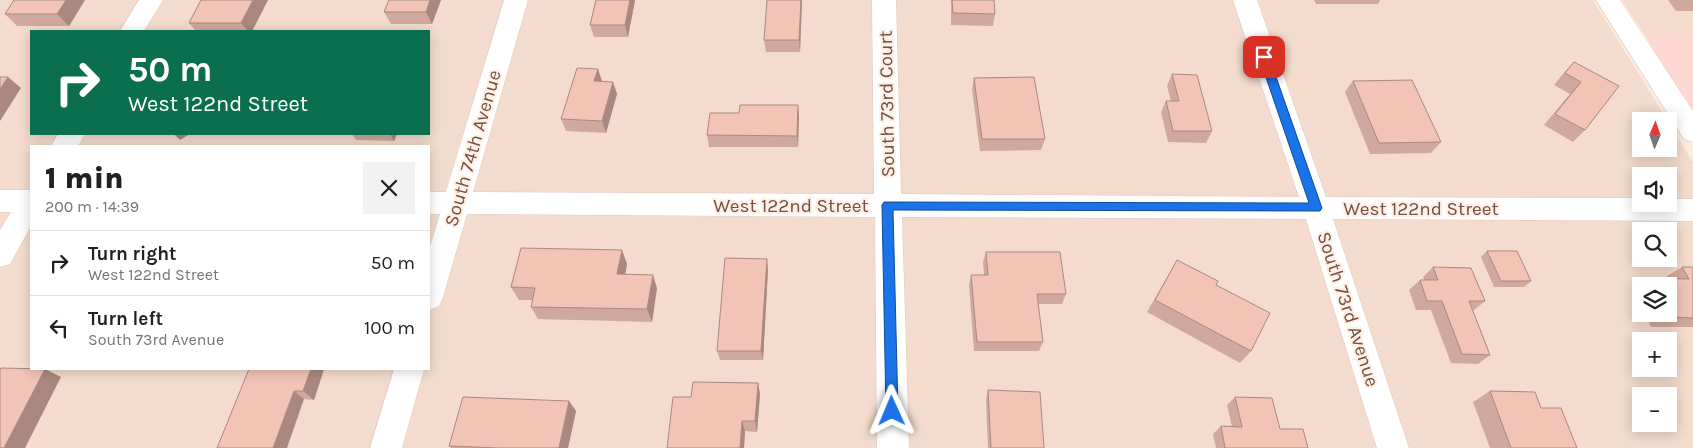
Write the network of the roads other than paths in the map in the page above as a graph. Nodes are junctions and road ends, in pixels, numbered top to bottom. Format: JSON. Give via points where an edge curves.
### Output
{"nodes":[{"id":1,"x":151,"y":0,"type":"edge"},
{"id":2,"x":516,"y":0,"type":"edge"},
{"id":3,"x":884,"y":0,"type":"edge"},
{"id":4,"x":1245,"y":0,"type":"edge"},
{"id":5,"x":1608,"y":0,"type":"edge"},
{"id":6,"x":133,"y":30,"type":"edge"},
{"id":7,"x":1693,"y":132,"type":"edge"},
{"id":8,"x":0,"y":201,"type":"edge"},
{"id":9,"x":30,"y":202,"type":"edge"},
{"id":10,"x":430,"y":203,"type":"edge"},
{"id":11,"x":455,"y":203,"type":"junction"},
{"id":12,"x":30,"y":204,"type":"edge"},
{"id":13,"x":888,"y":205,"type":"junction"},
{"id":14,"x":1316,"y":208,"type":"junction"},
{"id":15,"x":1693,"y":210,"type":"edge"},
{"id":16,"x":0,"y":255,"type":"edge"},
{"id":17,"x":430,"y":293,"type":"edge"},
{"id":18,"x":408,"y":370,"type":"edge"},
{"id":19,"x":386,"y":448,"type":"edge"},
{"id":20,"x":893,"y":448,"type":"edge"},
{"id":21,"x":1393,"y":448,"type":"edge"}],
"edges":[{"from":1,"to":6,"type":"street"},
{"from":2,"to":11,"type":"street","name":"South 74th Avenue"},
{"from":3,"to":13,"type":"street","name":"South 73rd Court"},
{"from":4,"to":14,"type":"street","name":"South 73rd Avenue"},
{"from":5,"to":7,"type":"street"},
{"from":8,"to":9,"type":"street"},
{"from":10,"to":11,"type":"street","name":"West 122nd Street"},
{"from":11,"to":13,"type":"street","name":"West 122nd Street"},
{"from":11,"to":17,"type":"street","name":"South 74th Avenue"},
{"from":12,"to":16,"type":"street"},
{"from":13,"to":14,"type":"street","name":"West 122nd Street"},
{"from":13,"to":20,"type":"street","name":"South 73rd Court"},
{"from":14,"to":15,"type":"street","name":"West 122nd Street"},
{"from":14,"to":21,"type":"street","name":"South 73rd Avenue"},
{"from":18,"to":19,"type":"street"}]}
